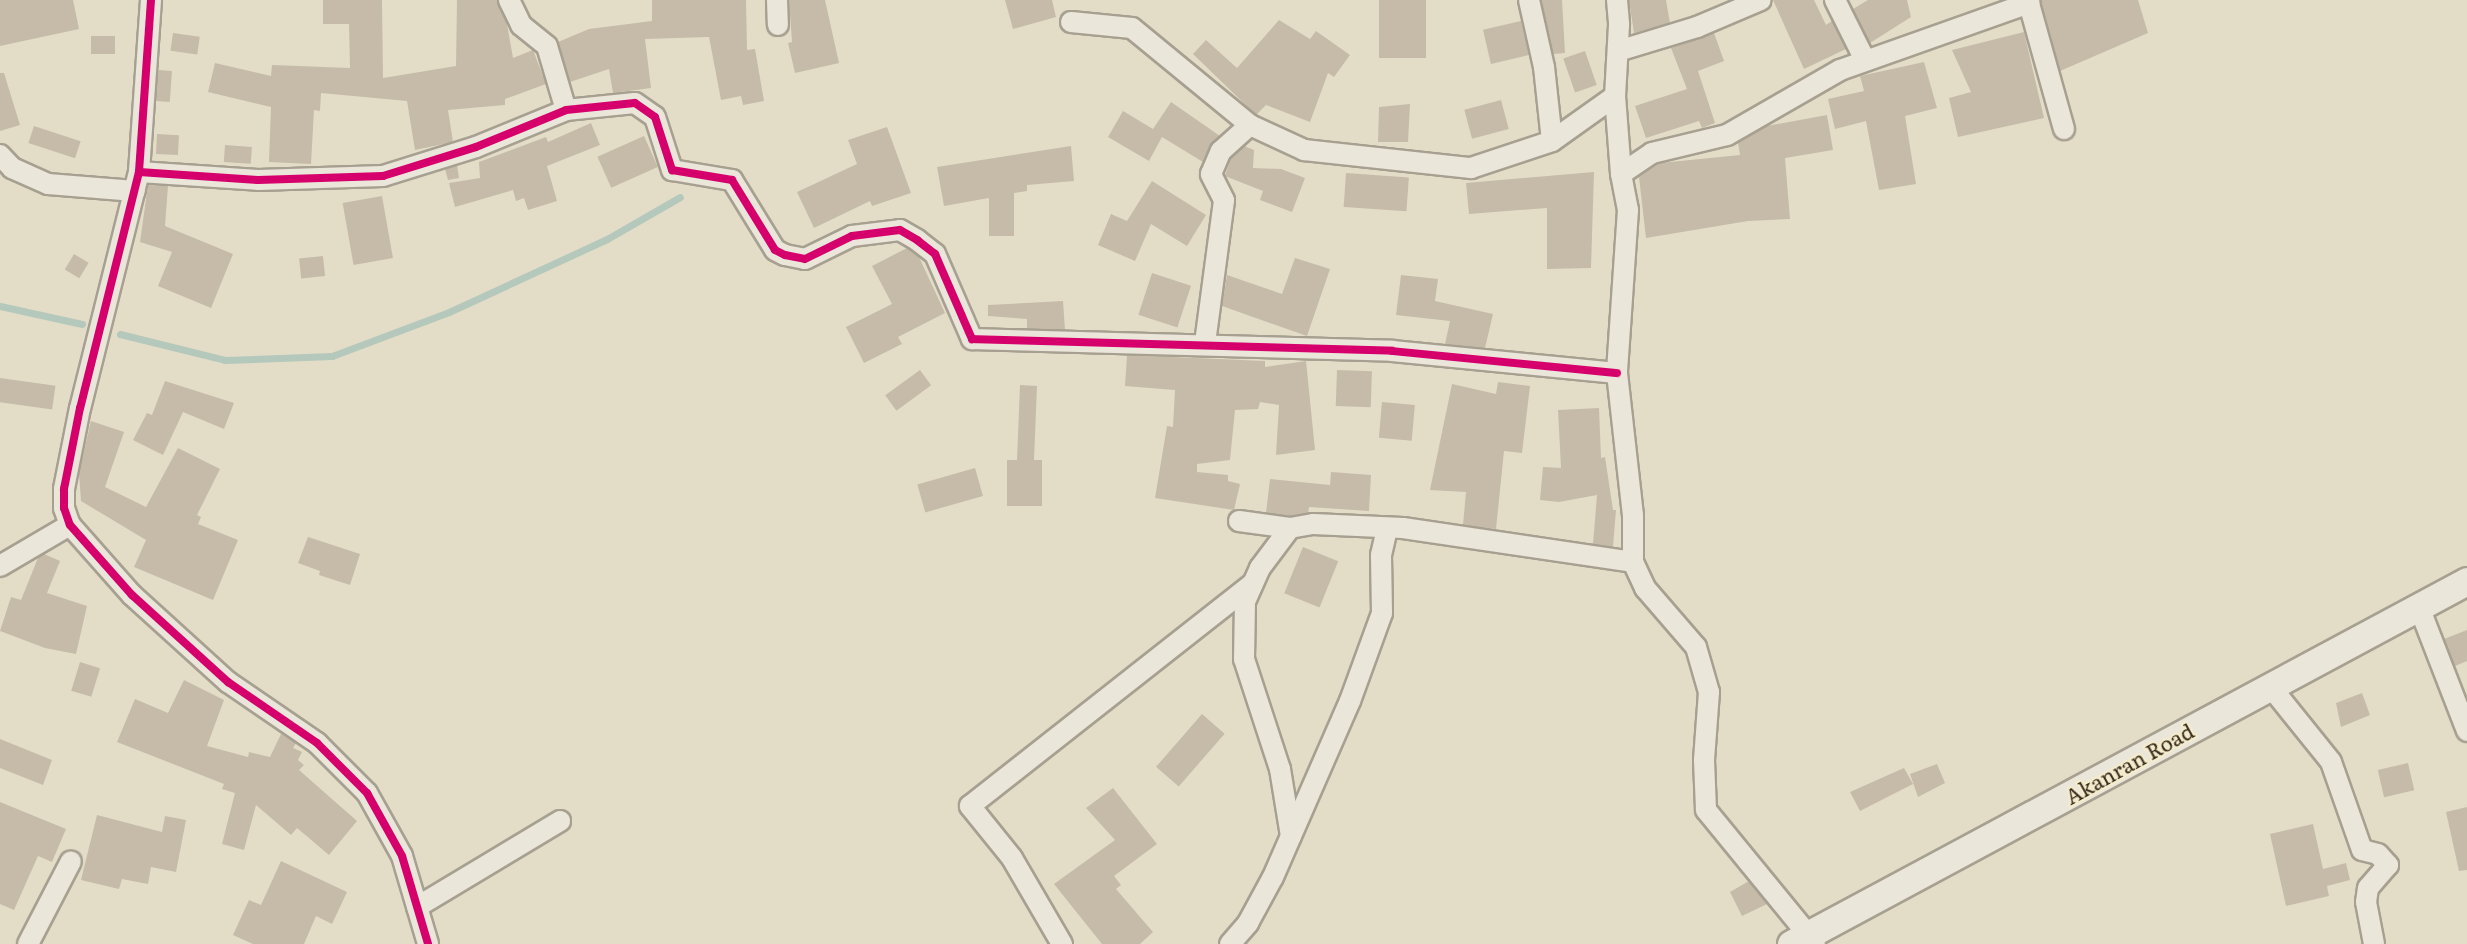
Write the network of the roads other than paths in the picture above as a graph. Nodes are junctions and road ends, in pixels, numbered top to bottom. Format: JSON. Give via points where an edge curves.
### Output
{"nodes":[{"id":1,"x":151,"y":0,"type":"edge"},
{"id":2,"x":509,"y":0,"type":"edge"},
{"id":3,"x":777,"y":0,"type":"edge"},
{"id":4,"x":1528,"y":0,"type":"edge"},
{"id":5,"x":1617,"y":0,"type":"edge"},
{"id":6,"x":1761,"y":0,"type":"edge"},
{"id":7,"x":1835,"y":0,"type":"edge"},
{"id":8,"x":2028,"y":2,"type":"edge"},
{"id":9,"x":1071,"y":22,"type":"dead end"},
{"id":10,"x":778,"y":25,"type":"dead end"},
{"id":11,"x":1618,"y":51,"type":"junction"},
{"id":12,"x":1862,"y":62,"type":"junction"},
{"id":13,"x":1615,"y":96,"type":"junction"},
{"id":14,"x":566,"y":110,"type":"junction"},
{"id":15,"x":1250,"y":125,"type":"junction"},
{"id":16,"x":2064,"y":129,"type":"dead end"},
{"id":17,"x":1552,"y":141,"type":"junction"},
{"id":18,"x":1620,"y":142,"type":"junction"},
{"id":19,"x":1652,"y":153,"type":"junction"},
{"id":20,"x":0,"y":155,"type":"edge"},
{"id":21,"x":139,"y":172,"type":"junction"},
{"id":22,"x":1621,"y":174,"type":"junction"},
{"id":23,"x":135,"y":191,"type":"junction"},
{"id":24,"x":1205,"y":343,"type":"junction"},
{"id":25,"x":1617,"y":373,"type":"junction"},
{"id":26,"x":67,"y":517,"type":"junction"},
{"id":27,"x":1239,"y":521,"type":"dead end"},
{"id":28,"x":1290,"y":528,"type":"junction"},
{"id":29,"x":1387,"y":528,"type":"junction"},
{"id":30,"x":1633,"y":562,"type":"junction"},
{"id":31,"x":0,"y":566,"type":"edge"},
{"id":32,"x":2467,"y":581,"type":"edge"},
{"id":33,"x":1252,"y":584,"type":"junction"},
{"id":34,"x":2419,"y":607,"type":"junction"},
{"id":35,"x":2270,"y":686,"type":"junction"},
{"id":36,"x":2467,"y":731,"type":"edge"},
{"id":37,"x":560,"y":821,"type":"dead end"},
{"id":38,"x":1291,"y":836,"type":"junction"},
{"id":39,"x":71,"y":861,"type":"dead end"},
{"id":40,"x":417,"y":907,"type":"junction"},
{"id":41,"x":1805,"y":940,"type":"edge"},
{"id":42,"x":28,"y":944,"type":"edge"},
{"id":43,"x":428,"y":944,"type":"edge"},
{"id":44,"x":1062,"y":944,"type":"edge"},
{"id":45,"x":1230,"y":944,"type":"edge"},
{"id":46,"x":2374,"y":944,"type":"edge"}],
"edges":[{"from":1,"to":21,"type":"street"},
{"from":2,"to":14,"type":"street","via":[[520,25],[547,46]]},
{"from":3,"to":10,"type":"street"},
{"from":4,"to":17,"type":"street","via":[[1544,67]]},
{"from":5,"to":11,"type":"street"},
{"from":6,"to":11,"type":"street","via":[[1697,27]]},
{"from":7,"to":12,"type":"street","via":[[1862,54]]},
{"from":8,"to":12,"type":"street"},
{"from":8,"to":16,"type":"street"},
{"from":9,"to":15,"type":"street","via":[[1132,27]]},
{"from":11,"to":13,"type":"street"},
{"from":12,"to":19,"type":"street","via":[[1840,70],[1727,135]]},
{"from":13,"to":17,"type":"street"},
{"from":13,"to":18,"type":"street"},
{"from":14,"to":21,"type":"street","via":[[476,147],[383,176],[258,180]]},
{"from":14,"to":24,"type":"street","via":[[635,104],[655,117],[672,170],[732,180],[775,250],[785,255],[805,259],[852,236],[900,230],[934,254],[972,339]]},
{"from":15,"to":17,"type":"street","via":[[1304,150],[1471,168]]},
{"from":15,"to":24,"type":"street","via":[[1221,151],[1211,174],[1224,200]]},
{"from":18,"to":19,"type":"street"},
{"from":18,"to":22,"type":"street"},
{"from":19,"to":22,"type":"street"},
{"from":20,"to":23,"type":"street","via":[[12,168],[48,184]]},
{"from":21,"to":23,"type":"street"},
{"from":22,"to":25,"type":"street","via":[[1628,210]]},
{"from":23,"to":26,"type":"street","via":[[80,408],[64,489]]},
{"from":24,"to":25,"type":"street","via":[[1392,351]]},
{"from":25,"to":30,"type":"street","via":[[1633,515]]},
{"from":26,"to":31,"type":"street","via":[[52,536]]},
{"from":26,"to":40,"type":"street","via":[[132,595],[228,682],[317,743],[367,793],[402,856]]},
{"from":27,"to":28,"type":"street"},
{"from":28,"to":29,"type":"street","via":[[1312,524]]},
{"from":28,"to":33,"type":"street"},
{"from":29,"to":30,"type":"street"},
{"from":29,"to":38,"type":"street","via":[[1381,555],[1382,613],[1350,701]]},
{"from":30,"to":41,"type":"street","via":[[1645,588],[1696,647],[1708,692],[1706,810]]},
{"from":32,"to":34,"type":"main road","name":"Akanran Road"},
{"from":33,"to":38,"type":"street","via":[[1245,602],[1244,659],[1280,769]]},
{"from":33,"to":44,"type":"street","via":[[970,806],[1012,858]]},
{"from":34,"to":35,"type":"main road","name":"Akanran Road"},
{"from":34,"to":36,"type":"street"},
{"from":35,"to":41,"type":"main road","name":"Akanran Road"},
{"from":35,"to":46,"type":"street","via":[[2331,762],[2362,850],[2379,854],[2388,865],[2368,888],[2366,902]]},
{"from":37,"to":40,"type":"street"},
{"from":38,"to":45,"type":"street","via":[[1248,923]]},
{"from":39,"to":42,"type":"street"},
{"from":40,"to":43,"type":"street"}]}
